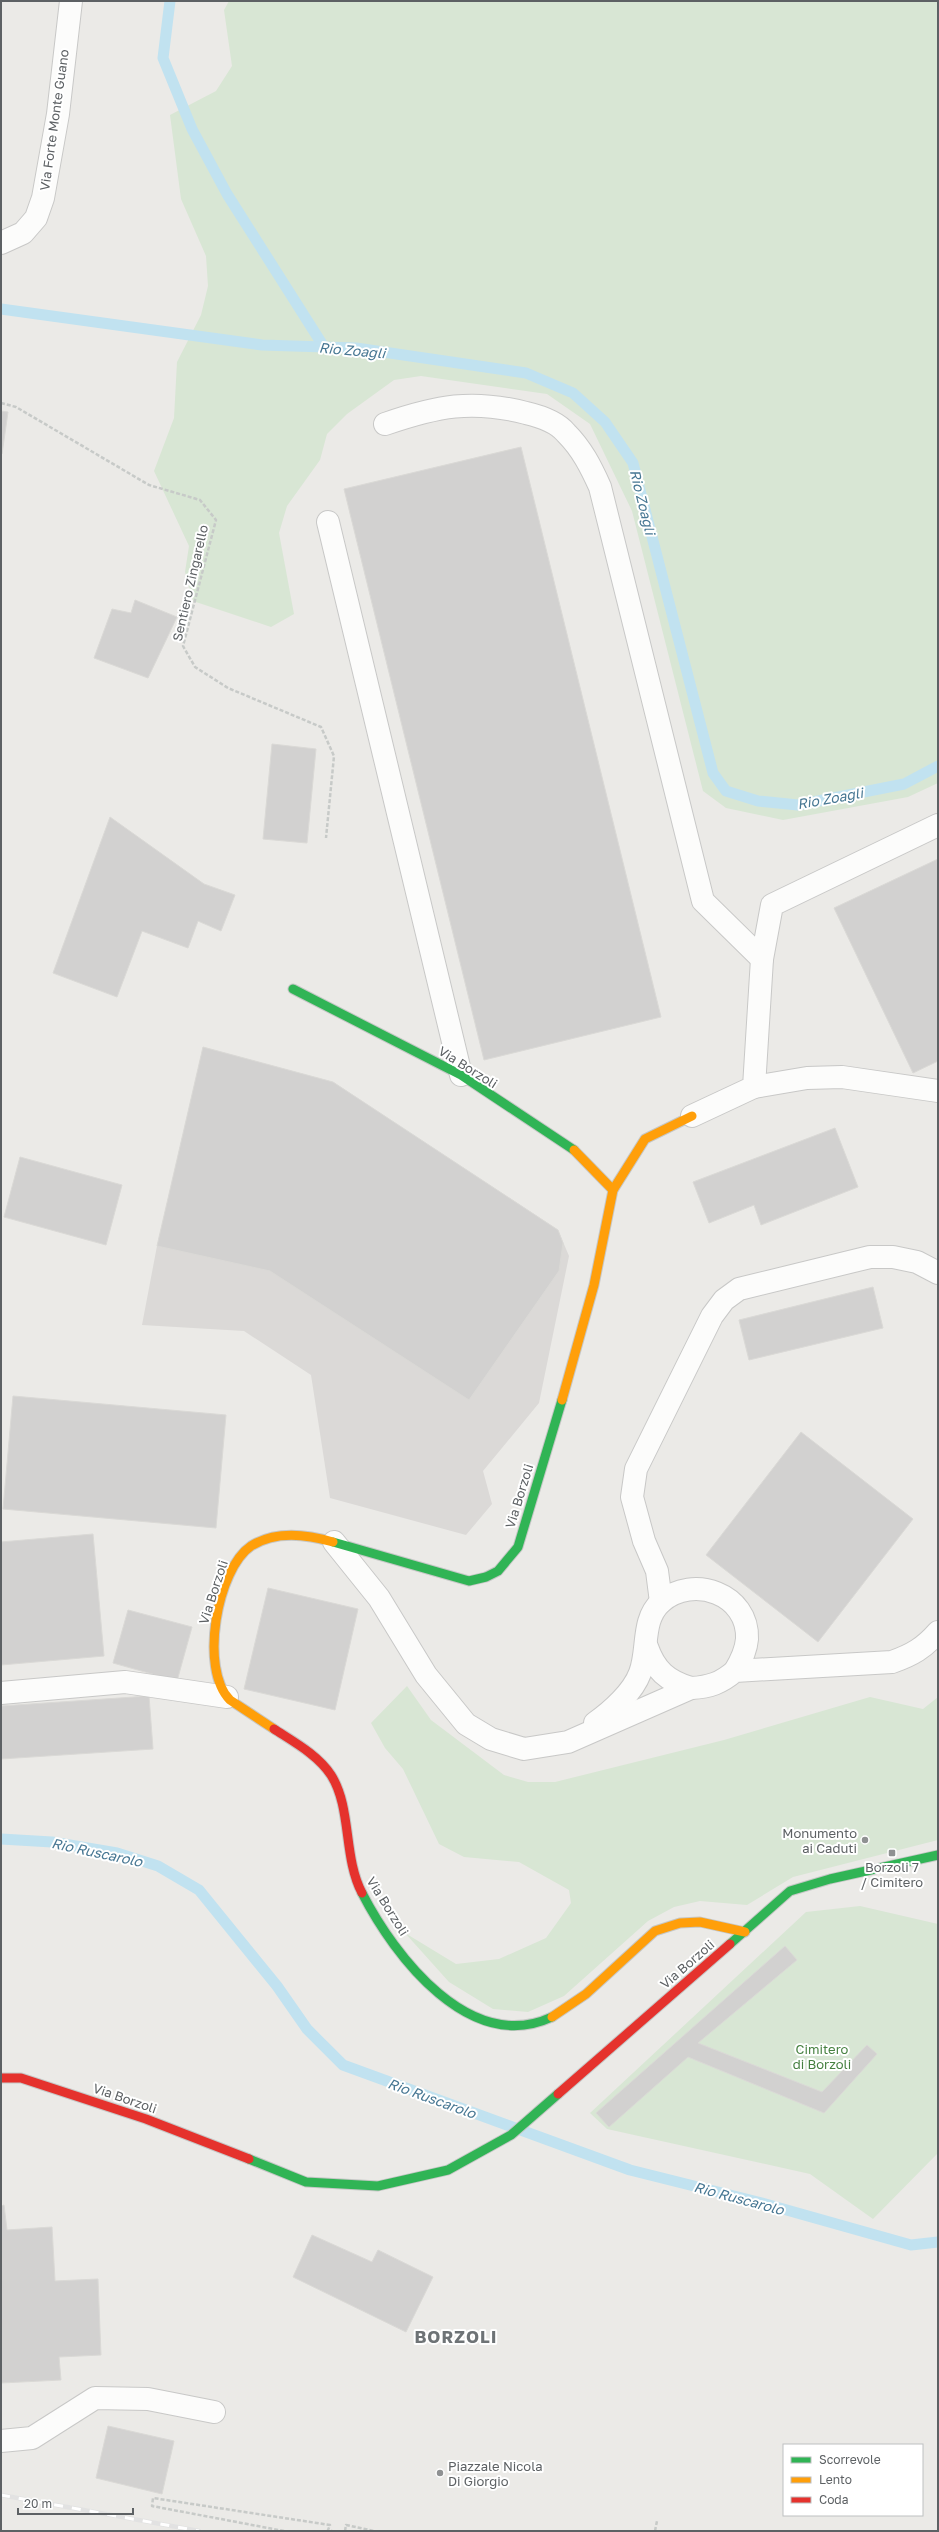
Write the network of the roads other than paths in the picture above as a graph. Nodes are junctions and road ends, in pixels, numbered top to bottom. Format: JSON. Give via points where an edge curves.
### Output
{"nodes":[{"id":1,"x":71,"y":1,"type":"edge"},
{"id":2,"x":1,"y":243,"type":"edge"},
{"id":3,"x":386,"y":424,"type":"dead end"},
{"id":4,"x":328,"y":522,"type":"dead end"},
{"id":5,"x":938,"y":825,"type":"edge"},
{"id":6,"x":762,"y":959,"type":"junction"},
{"id":7,"x":293,"y":989,"type":"dead end"},
{"id":8,"x":461,"y":1075,"type":"junction"},
{"id":9,"x":754,"y":1087,"type":"junction"},
{"id":10,"x":938,"y":1090,"type":"edge"},
{"id":11,"x":692,"y":1116,"type":"joint"},
{"id":12,"x":613,"y":1190,"type":"junction"},
{"id":13,"x":938,"y":1273,"type":"edge"},
{"id":14,"x":334,"y":1542,"type":"junction"},
{"id":15,"x":660,"y":1602,"type":"junction"},
{"id":16,"x":938,"y":1632,"type":"edge"},
{"id":17,"x":647,"y":1647,"type":"junction"},
{"id":18,"x":735,"y":1670,"type":"junction"},
{"id":19,"x":691,"y":1688,"type":"junction"},
{"id":20,"x":1,"y":1694,"type":"edge"},
{"id":21,"x":227,"y":1697,"type":"junction"},
{"id":22,"x":568,"y":1742,"type":"junction"},
{"id":23,"x":938,"y":1855,"type":"edge"},
{"id":24,"x":745,"y":1932,"type":"junction"},
{"id":25,"x":1,"y":2078,"type":"edge"},
{"id":26,"x":214,"y":2412,"type":"dead end"},
{"id":27,"x":1,"y":2442,"type":"edge"}],
"edges":[{"from":1,"to":2,"type":"street","name":"Via Forte Monte Guano","via":[[58,114],[43,198],[36,218],[23,233]]},
{"from":3,"to":6,"type":"street","via":[[416,413],[445,407],[489,405],[541,417],[565,432],[587,459],[600,487],[703,901]]},
{"from":4,"to":8,"type":"street"},
{"from":5,"to":6,"type":"street","via":[[772,905]]},
{"from":6,"to":9,"type":"street"},
{"from":7,"to":8,"type":"street","name":"Via Borzoli"},
{"from":8,"to":12,"type":"street","name":"Via Borzoli","via":[[574,1150]]},
{"from":9,"to":10,"type":"street","via":[[808,1078],[842,1077]]},
{"from":9,"to":11,"type":"street"},
{"from":11,"to":12,"type":"street","name":"Via Borzoli","via":[[645,1139]]},
{"from":12,"to":14,"type":"street","name":"Via Borzoli","via":[[594,1285],[574,1360],[518,1547],[507,1563],[491,1578],[469,1581]]},
{"from":13,"to":15,"type":"street","via":[[917,1262],[893,1257],[870,1257],[739,1289],[724,1300],[712,1316],[636,1469],[632,1497],[644,1541],[657,1571]]},
{"from":14,"to":21,"type":"street","name":"Via Borzoli","via":[[299,1534],[274,1537],[252,1545],[239,1557],[230,1572],[213,1632],[212,1656],[216,1678]]},
{"from":14,"to":22,"type":"street","via":[[379,1598],[426,1675],[466,1724],[491,1739],[524,1749]]},
{"from":15,"to":17,"type":"street","via":[[651,1615],[646,1631]]},
{"from":15,"to":18,"type":"street","via":[[674,1593],[689,1588],[706,1588],[723,1594],[736,1606],[744,1621],[747,1639],[744,1655]]},
{"from":16,"to":18,"type":"street","via":[[925,1647],[892,1662]]},
{"from":17,"to":19,"type":"street","via":[[652,1662],[662,1675],[675,1684]]},
{"from":17,"to":22,"type":"street","via":[[640,1674],[627,1694],[603,1717]]},
{"from":18,"to":19,"type":"street","via":[[722,1682],[707,1687]]},
{"from":19,"to":22,"type":"street"},
{"from":20,"to":21,"type":"street","via":[[125,1682]]},
{"from":21,"to":24,"type":"street","name":"Via Borzoli","via":[[307,1752],[330,1775],[337,1791],[348,1854],[361,1891],[395,1944],[415,1968],[454,2005],[477,2020],[521,2026],[543,2021],[578,2000],[655,1931],[666,1927],[690,1920],[704,1921]]},
{"from":23,"to":24,"type":"street","name":"Via Borzoli","via":[[830,1879],[790,1891]]},
{"from":24,"to":25,"type":"street","name":"Via Borzoli","via":[[511,2136],[448,2170],[378,2186],[306,2182],[146,2119],[21,2078]]},
{"from":26,"to":27,"type":"street","via":[[148,2399],[95,2398],[32,2438]]}]}
